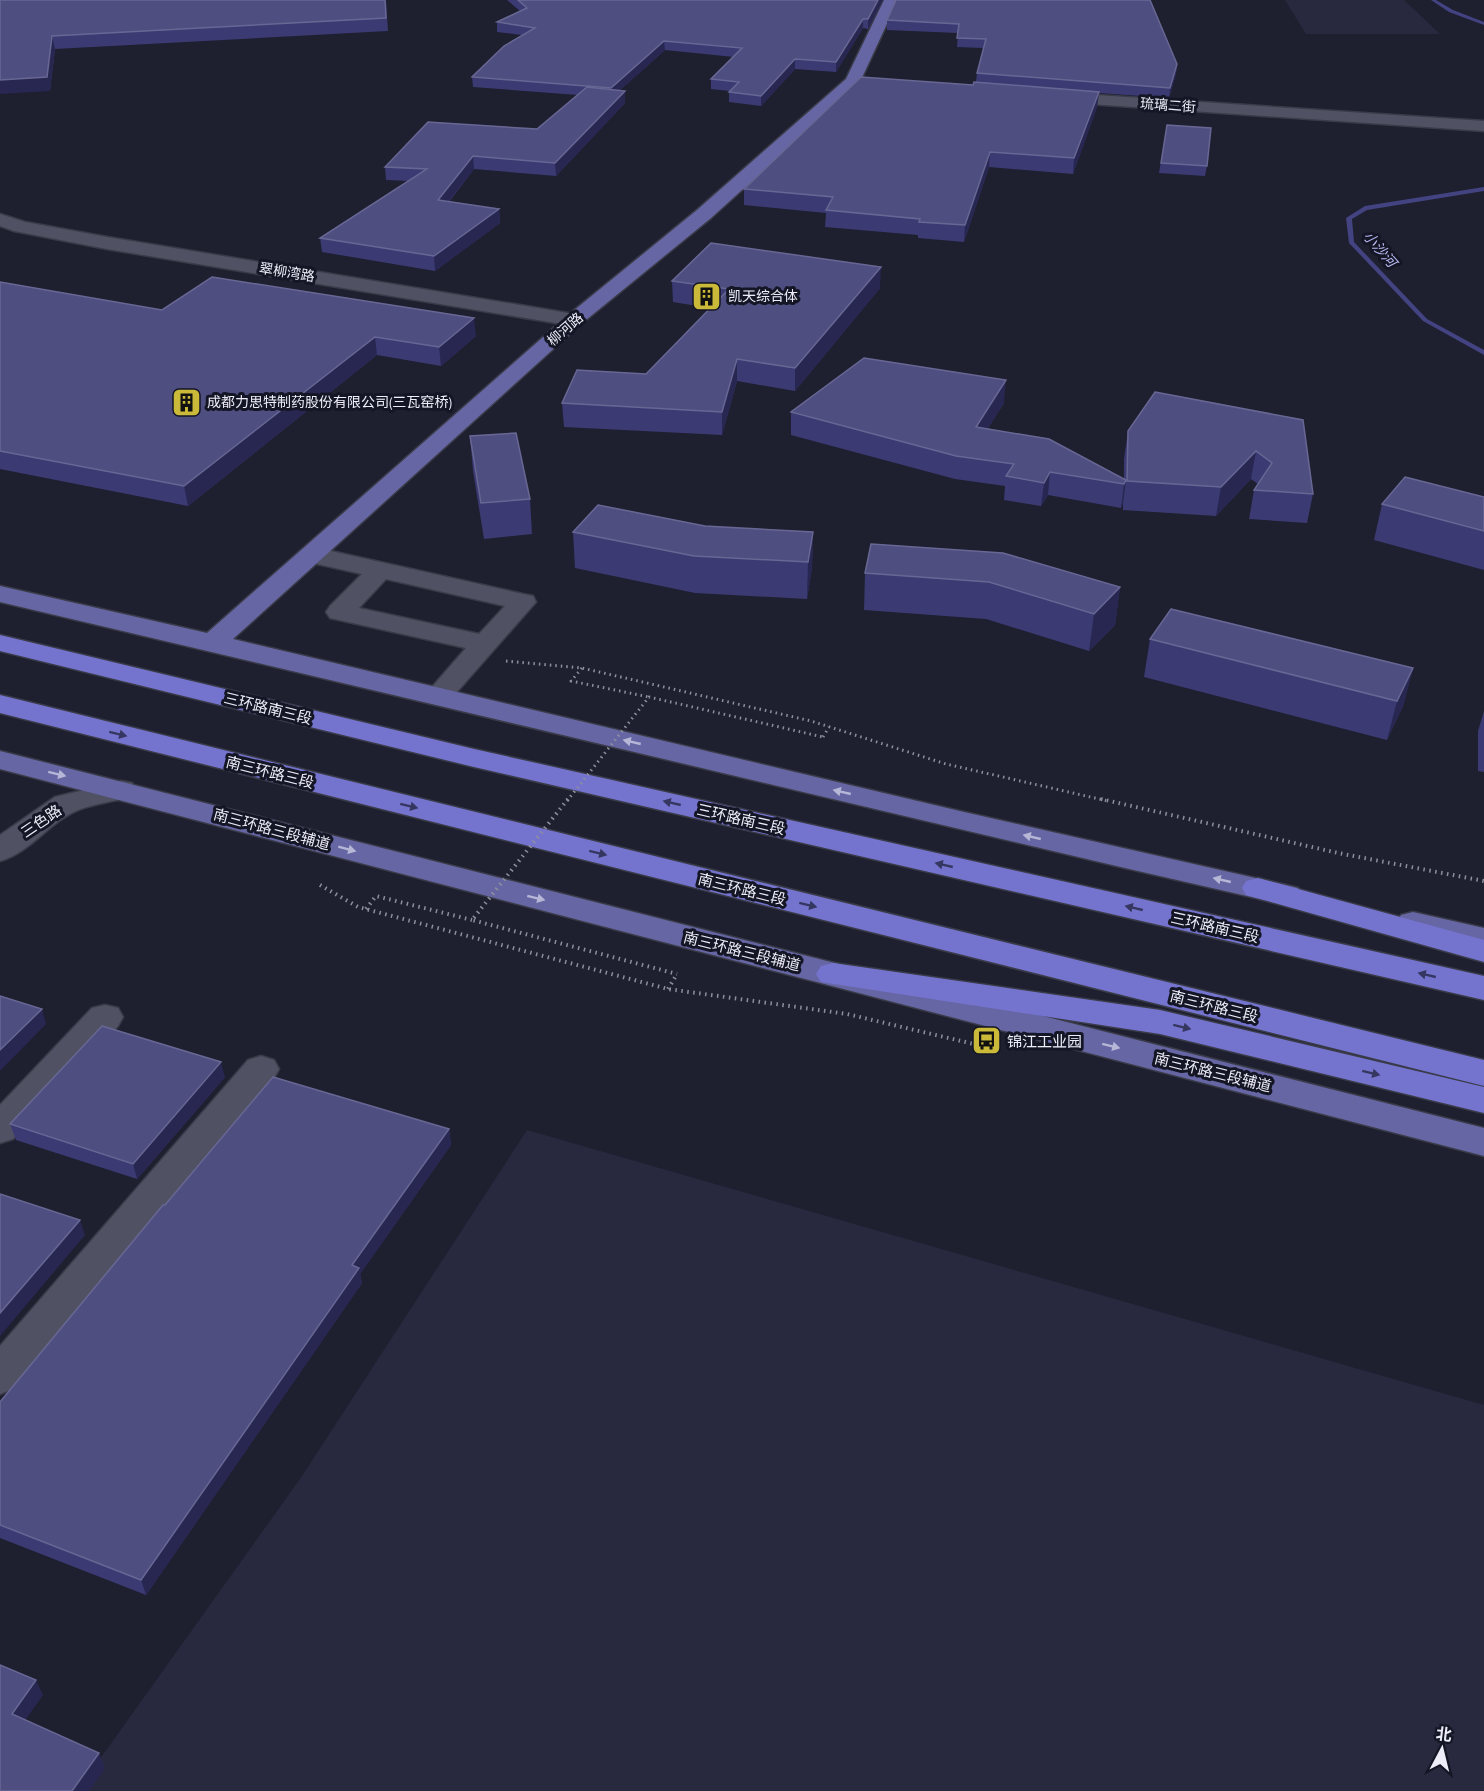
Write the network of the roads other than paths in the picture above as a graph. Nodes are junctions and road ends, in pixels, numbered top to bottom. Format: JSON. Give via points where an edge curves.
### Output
{"nodes":[{"id":1,"x":891,"y":0,"type":"edge"},
{"id":2,"x":1030,"y":95,"type":"edge"},
{"id":3,"x":1484,"y":126,"type":"edge"},
{"id":4,"x":0,"y":220,"type":"edge"},
{"id":5,"x":21,"y":227,"type":"junction"},
{"id":6,"x":0,"y":238,"type":"edge"},
{"id":7,"x":574,"y":320,"type":"junction"},
{"id":8,"x":313,"y":555,"type":"junction"},
{"id":9,"x":379,"y":571,"type":"junction"},
{"id":10,"x":0,"y":594,"type":"edge"},
{"id":11,"x":213,"y":642,"type":"junction"},
{"id":12,"x":0,"y":643,"type":"edge"},
{"id":13,"x":479,"y":652,"type":"junction"},
{"id":14,"x":439,"y":695,"type":"junction"},
{"id":15,"x":0,"y":704,"type":"edge"},
{"id":16,"x":0,"y":760,"type":"edge"},
{"id":17,"x":121,"y":790,"type":"junction"},
{"id":18,"x":0,"y":851,"type":"edge"},
{"id":19,"x":1258,"y":888,"type":"junction"},
{"id":20,"x":1484,"y":939,"type":"edge"},
{"id":21,"x":1484,"y":951,"type":"edge"},
{"id":22,"x":833,"y":974,"type":"junction"},
{"id":23,"x":1484,"y":988,"type":"edge"},
{"id":24,"x":105,"y":1017,"type":"dead end"},
{"id":25,"x":261,"y":1070,"type":"dead end"},
{"id":26,"x":1484,"y":1073,"type":"edge"},
{"id":27,"x":1484,"y":1100,"type":"edge"},
{"id":28,"x":0,"y":1129,"type":"edge"},
{"id":29,"x":1484,"y":1142,"type":"edge"},
{"id":30,"x":0,"y":1376,"type":"edge"}],
"edges":[{"from":1,"to":7,"type":"main road","name":"柳河路","via":[[859,82]]},
{"from":2,"to":3,"type":"street","name":"琉璃二街"},
{"from":4,"to":5,"type":"street","name":"翠柳湾路"},
{"from":5,"to":6,"type":"street"},
{"from":5,"to":7,"type":"street","name":"翠柳湾路"},
{"from":7,"to":8,"type":"main road","name":"柳河路"},
{"from":8,"to":9,"type":"street"},
{"from":8,"to":11,"type":"main road","name":"柳河路"},
{"from":9,"to":13,"type":"street","via":[[340,612]]},
{"from":9,"to":13,"type":"street","via":[[523,602]]},
{"from":10,"to":11,"type":"main road"},
{"from":11,"to":14,"type":"main road"},
{"from":23,"to":12,"type":"highway","name":"三环路南三段","one_way":true,"via":[[486,760]]},
{"from":13,"to":14,"type":"street"},
{"from":19,"to":14,"type":"main road","one_way":true,"via":[[1083,850]]},
{"from":15,"to":26,"type":"highway","name":"南三环路三段","one_way":true},
{"from":16,"to":17,"type":"main road","name":"南三环路三段辅道","one_way":true},
{"from":17,"to":18,"type":"street","name":"三色路","via":[[66,804]]},
{"from":17,"to":22,"type":"main road","name":"南三环路三段辅道","one_way":true},
{"from":19,"to":20,"type":"main road"},
{"from":19,"to":21,"type":"highway"},
{"from":22,"to":27,"type":"highway","one_way":true,"via":[[1160,1022]]},
{"from":22,"to":29,"type":"main road","name":"南三环路三段辅道","one_way":true},
{"from":24,"to":28,"type":"street"},
{"from":25,"to":30,"type":"street"}]}
